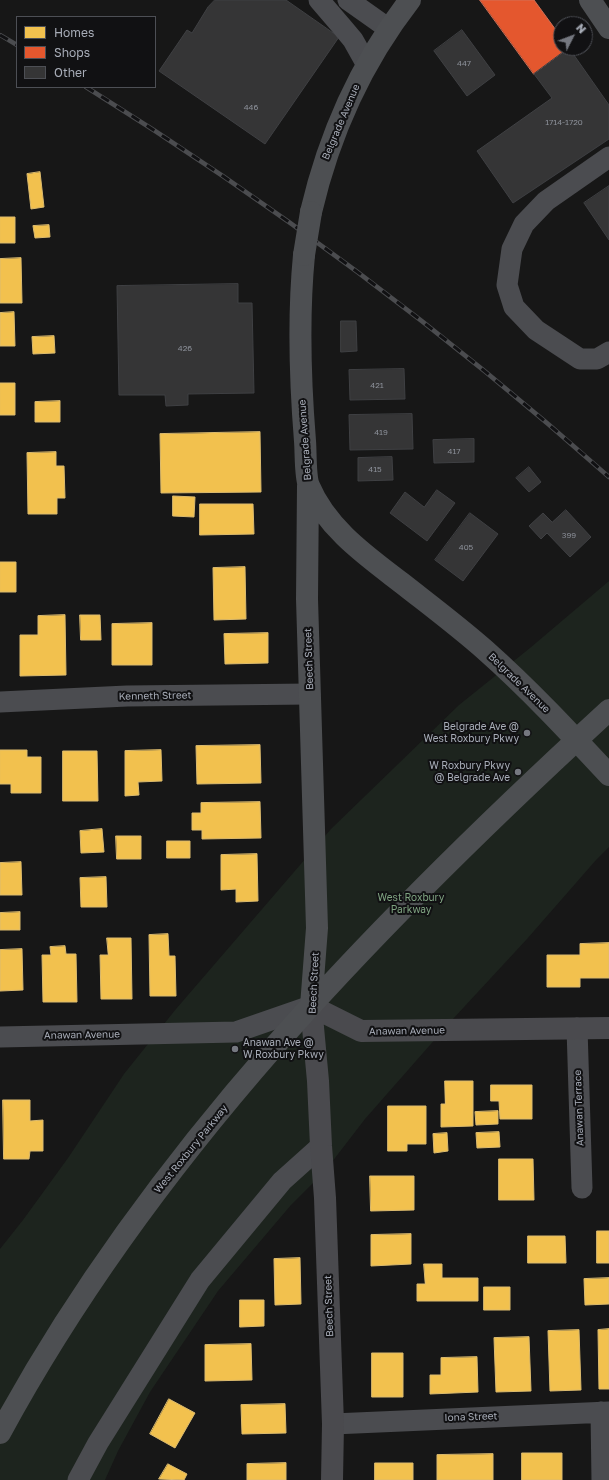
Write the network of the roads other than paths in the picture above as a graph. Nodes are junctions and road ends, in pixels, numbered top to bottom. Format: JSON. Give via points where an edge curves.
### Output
{"nodes":[{"id":1,"x":319,"y":0,"type":"edge"},
{"id":2,"x":348,"y":0,"type":"edge"},
{"id":3,"x":410,"y":0,"type":"edge"},
{"id":4,"x":590,"y":0,"type":"edge"},
{"id":5,"x":609,"y":28,"type":"edge"},
{"id":6,"x":389,"y":29,"type":"junction"},
{"id":7,"x":367,"y":65,"type":"junction"},
{"id":8,"x":609,"y":157,"type":"edge"},
{"id":9,"x":609,"y":352,"type":"edge"},
{"id":10,"x":308,"y":485,"type":"junction"},
{"id":11,"x":310,"y":694,"type":"junction"},
{"id":12,"x":0,"y":702,"type":"edge"},
{"id":13,"x":609,"y":710,"type":"edge"},
{"id":14,"x":576,"y":740,"type":"junction"},
{"id":15,"x":609,"y":775,"type":"edge"},
{"id":16,"x":311,"y":1006,"type":"junction"},
{"id":17,"x":577,"y":1028,"type":"junction"},
{"id":18,"x":609,"y":1028,"type":"edge"},
{"id":19,"x":0,"y":1037,"type":"edge"},
{"id":20,"x":320,"y":1146,"type":"junction"},
{"id":21,"x":582,"y":1188,"type":"dead end"},
{"id":22,"x":605,"y":1412,"type":"edge"},
{"id":23,"x":334,"y":1424,"type":"junction"},
{"id":24,"x":0,"y":1433,"type":"edge"},
{"id":25,"x":78,"y":1480,"type":"edge"},
{"id":26,"x":332,"y":1480,"type":"edge"},
{"id":27,"x":602,"y":1480,"type":"edge"}],
"edges":[{"from":1,"to":7,"type":"street","via":[[353,40]]},
{"from":2,"to":6,"type":"street"},
{"from":3,"to":6,"type":"main road","name":"Belgrade Avenue"},
{"from":4,"to":5,"type":"main road"},
{"from":6,"to":7,"type":"main road","name":"Belgrade Avenue"},
{"from":7,"to":10,"type":"main road","name":"Belgrade Avenue","bridge":true,"via":[[334,134],[320,176],[304,255],[300,310]]},
{"from":8,"to":9,"type":"street","via":[[546,201],[524,224],[512,249],[508,285],[514,307],[536,330],[580,360],[597,359]]},
{"from":10,"to":11,"type":"main road","name":"Beech Street","via":[[307,599]]},
{"from":10,"to":14,"type":"main road","name":"Belgrade Avenue","via":[[336,528],[365,555],[485,650]]},
{"from":11,"to":12,"type":"street","name":"Kenneth Street","via":[[127,696]]},
{"from":11,"to":16,"type":"main road","name":"Beech Street","via":[[317,928]]},
{"from":13,"to":14,"type":"main road","name":"West Roxbury Parkway"},
{"from":14,"to":15,"type":"main road","name":"Belgrade Avenue"},
{"from":14,"to":16,"type":"main road","name":"West Roxbury Parkway","via":[[431,879]]},
{"from":16,"to":17,"type":"street","name":"Anawan Avenue","via":[[362,1031]]},
{"from":16,"to":19,"type":"street","name":"Anawan Avenue","via":[[236,1032]]},
{"from":16,"to":20,"type":"street","name":"Beech Street","via":[[318,1081]]},
{"from":16,"to":24,"type":"main road","name":"West Roxbury Parkway","via":[[188,1151],[112,1251],[51,1344]]},
{"from":17,"to":18,"type":"street","name":"Anawan Avenue"},
{"from":17,"to":21,"type":"street","name":"Anawan Terrace"},
{"from":20,"to":23,"type":"street","name":"Beech Street","via":[[325,1198]]},
{"from":20,"to":25,"type":"street","via":[[282,1180],[200,1280],[98,1443]]},
{"from":22,"to":23,"type":"street","name":"Iona Street"},
{"from":22,"to":27,"type":"street"},
{"from":23,"to":26,"type":"street","name":"Beech Street"}]}
